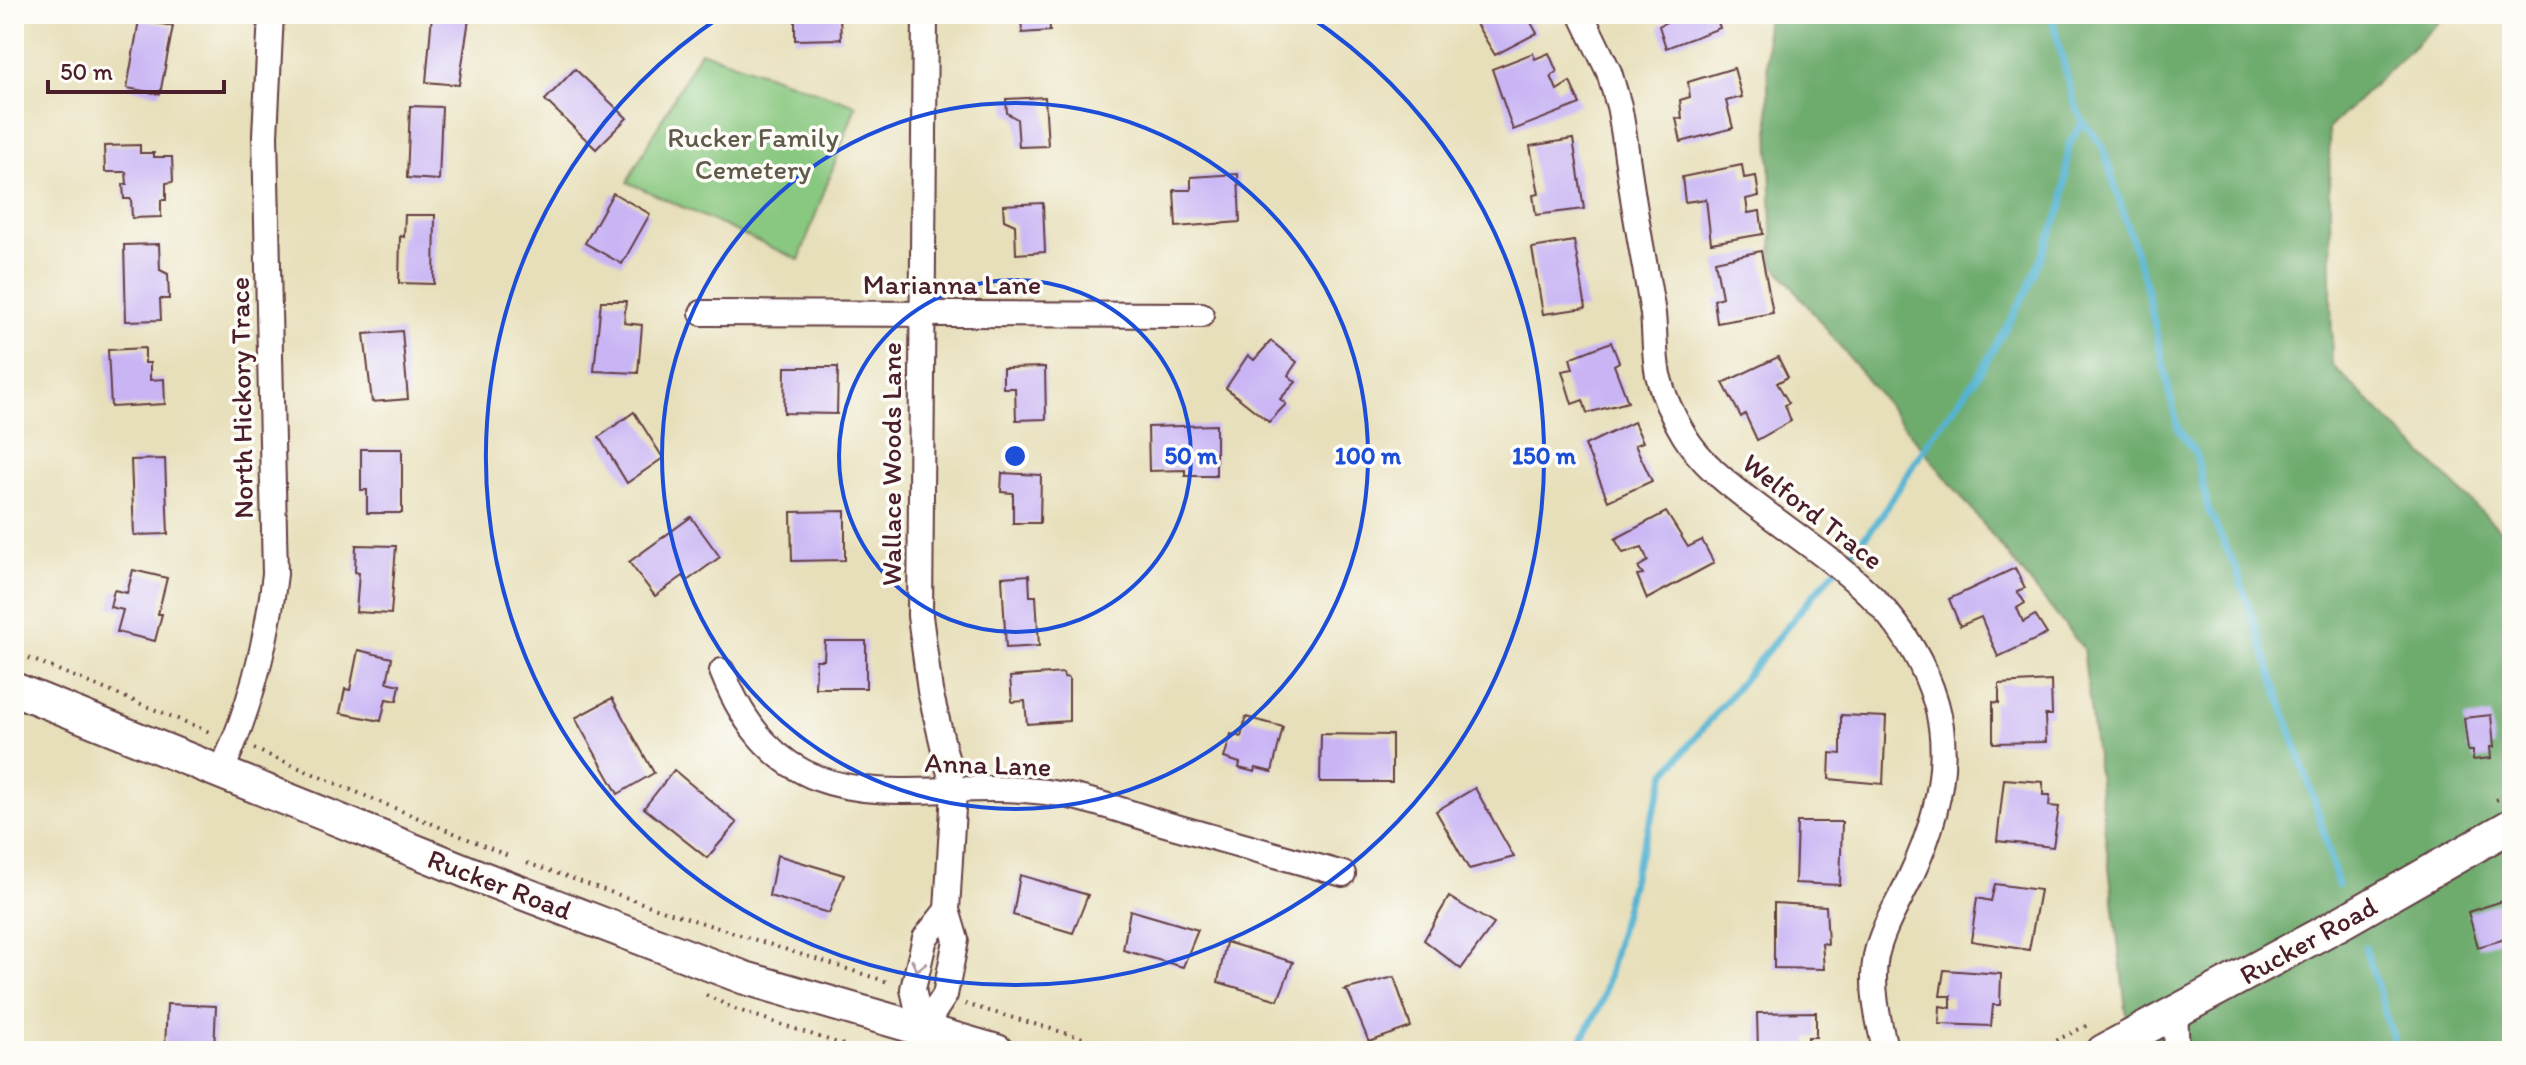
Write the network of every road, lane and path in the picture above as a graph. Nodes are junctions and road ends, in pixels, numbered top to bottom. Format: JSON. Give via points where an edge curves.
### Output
{"nodes":[{"id":1,"x":271,"y":14,"type":"edge"},
{"id":2,"x":925,"y":14,"type":"edge"},
{"id":3,"x":1581,"y":14,"type":"edge"},
{"id":4,"x":702,"y":313,"type":"dead end"},
{"id":5,"x":921,"y":313,"type":"junction"},
{"id":6,"x":1201,"y":315,"type":"dead end"},
{"id":7,"x":14,"y":652,"type":"edge"},
{"id":8,"x":722,"y":671,"type":"dead end"},
{"id":9,"x":14,"y":689,"type":"edge"},
{"id":10,"x":235,"y":742,"type":"junction"},
{"id":11,"x":221,"y":772,"type":"junction"},
{"id":12,"x":954,"y":791,"type":"junction"},
{"id":13,"x":2512,"y":825,"type":"edge"},
{"id":14,"x":1343,"y":874,"type":"dead end"},
{"id":15,"x":947,"y":910,"type":"junction"},
{"id":16,"x":913,"y":989,"type":"junction"},
{"id":17,"x":943,"y":998,"type":"junction"},
{"id":18,"x":2175,"y":1012,"type":"junction"},
{"id":19,"x":920,"y":1040,"type":"edge"},
{"id":20,"x":997,"y":1051,"type":"edge"},
{"id":21,"x":1128,"y":1051,"type":"edge"},
{"id":22,"x":1886,"y":1051,"type":"edge"},
{"id":23,"x":2103,"y":1051,"type":"edge"},
{"id":24,"x":2177,"y":1051,"type":"edge"}],
"edges":[{"from":1,"to":10,"type":"street","name":"North Hickory Trace","via":[[265,135],[275,574],[269,624]]},
{"from":2,"to":5,"type":"street","name":"Wallace Woods Lane"},
{"from":3,"to":22,"type":"street","name":"Welford Trace","via":[[1619,106],[1658,374],[1669,407],[1708,466],[1889,612],[1909,641],[1937,706],[1942,764],[1935,810],[1876,957],[1875,992]]},
{"from":4,"to":5,"type":"street","name":"Marianna Lane"},
{"from":5,"to":6,"type":"street","name":"Marianna Lane"},
{"from":5,"to":12,"type":"street","name":"Wallace Woods Lane","via":[[920,616],[930,691]]},
{"from":7,"to":10,"type":"path"},
{"from":8,"to":12,"type":"street","name":"Anna Lane","via":[[753,729],[808,773],[865,791]]},
{"from":9,"to":11,"type":"main road","name":"Rucker Road"},
{"from":10,"to":11,"type":"street","name":"North Hickory Trace"},
{"from":10,"to":16,"type":"path","via":[[518,860]]},
{"from":11,"to":19,"type":"main road","name":"Rucker Road","via":[[489,880]]},
{"from":12,"to":14,"type":"street","name":"Anna Lane","via":[[1072,797]]},
{"from":12,"to":15,"type":"street","name":"Wallace Woods Lane"},
{"from":13,"to":18,"type":"main road","name":"Rucker Road"},
{"from":15,"to":16,"type":"street","one_way":true,"via":[[925,938]]},
{"from":15,"to":17,"type":"street","name":"Wallace Woods Lane","via":[[956,940]]},
{"from":16,"to":19,"type":"street"},
{"from":17,"to":19,"type":"street","name":"Wallace Woods Lane"},
{"from":17,"to":21,"type":"path"},
{"from":18,"to":23,"type":"main road","name":"Rucker Road"},
{"from":18,"to":24,"type":"street"},
{"from":19,"to":20,"type":"main road","name":"Rucker Road"}]}
